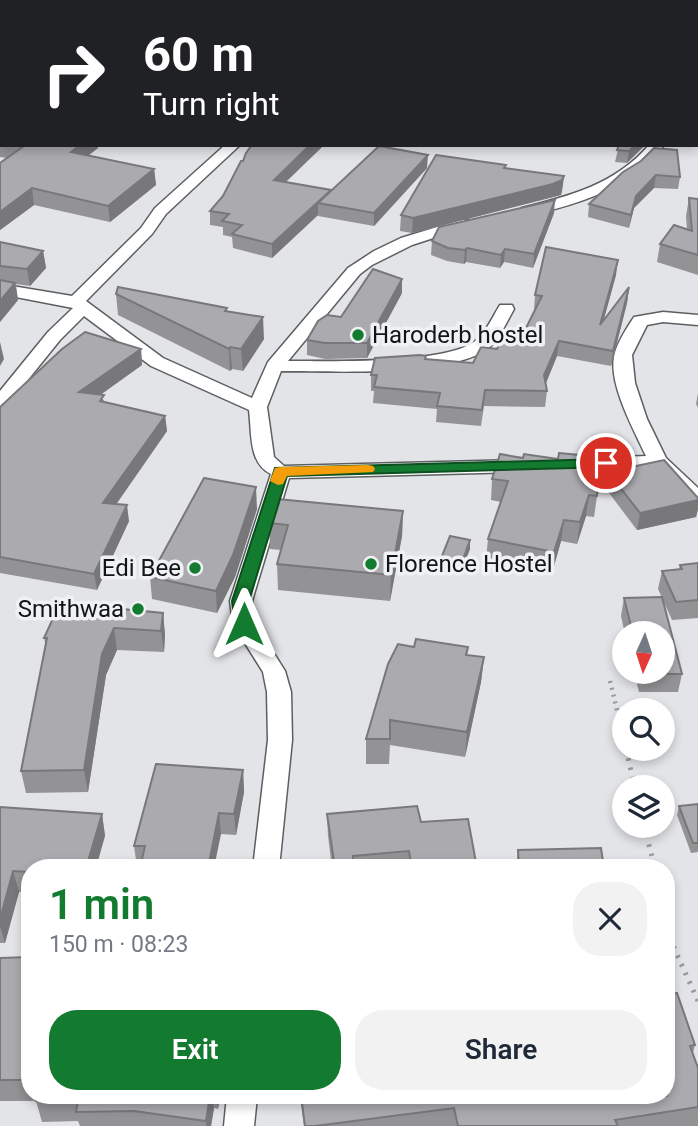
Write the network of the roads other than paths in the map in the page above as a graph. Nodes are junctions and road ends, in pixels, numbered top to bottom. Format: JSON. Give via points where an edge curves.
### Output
{"nodes":[{"id":1,"x":231,"y":147,"type":"edge"},
{"id":2,"x":655,"y":147,"type":"edge"},
{"id":3,"x":515,"y":213,"type":"edge"},
{"id":4,"x":479,"y":220,"type":"edge"},
{"id":5,"x":0,"y":289,"type":"edge"},
{"id":6,"x":80,"y":305,"type":"junction"},
{"id":7,"x":506,"y":309,"type":"dead end"},
{"id":8,"x":698,"y":320,"type":"edge"},
{"id":9,"x":274,"y":366,"type":"junction"},
{"id":10,"x":0,"y":403,"type":"edge"},
{"id":11,"x":258,"y":407,"type":"junction"},
{"id":12,"x":658,"y":461,"type":"junction"},
{"id":13,"x":281,"y":472,"type":"junction"},
{"id":14,"x":698,"y":499,"type":"edge"},
{"id":15,"x":267,"y":859,"type":"edge"},
{"id":16,"x":241,"y":1104,"type":"edge"},
{"id":17,"x":239,"y":1126,"type":"edge"}],
"edges":[{"from":1,"to":6,"type":"street","via":[[160,211],[147,232]]},
{"from":2,"to":3,"type":"street","via":[[606,185],[577,198]]},
{"from":4,"to":9,"type":"street","via":[[370,258]]},
{"from":5,"to":6,"type":"street"},
{"from":6,"to":10,"type":"street"},
{"from":6,"to":11,"type":"street","via":[[157,362]]},
{"from":7,"to":9,"type":"street","via":[[487,340],[456,356]]},
{"from":8,"to":12,"type":"street","via":[[663,317],[640,321],[624,355],[626,383]]},
{"from":9,"to":11,"type":"street"},
{"from":11,"to":13,"type":"street","via":[[264,457]]},
{"from":12,"to":13,"type":"street"},
{"from":12,"to":14,"type":"street"},
{"from":13,"to":15,"type":"street","via":[[240,601],[244,624],[274,671],[279,692],[281,740]]},
{"from":16,"to":17,"type":"street"}]}
